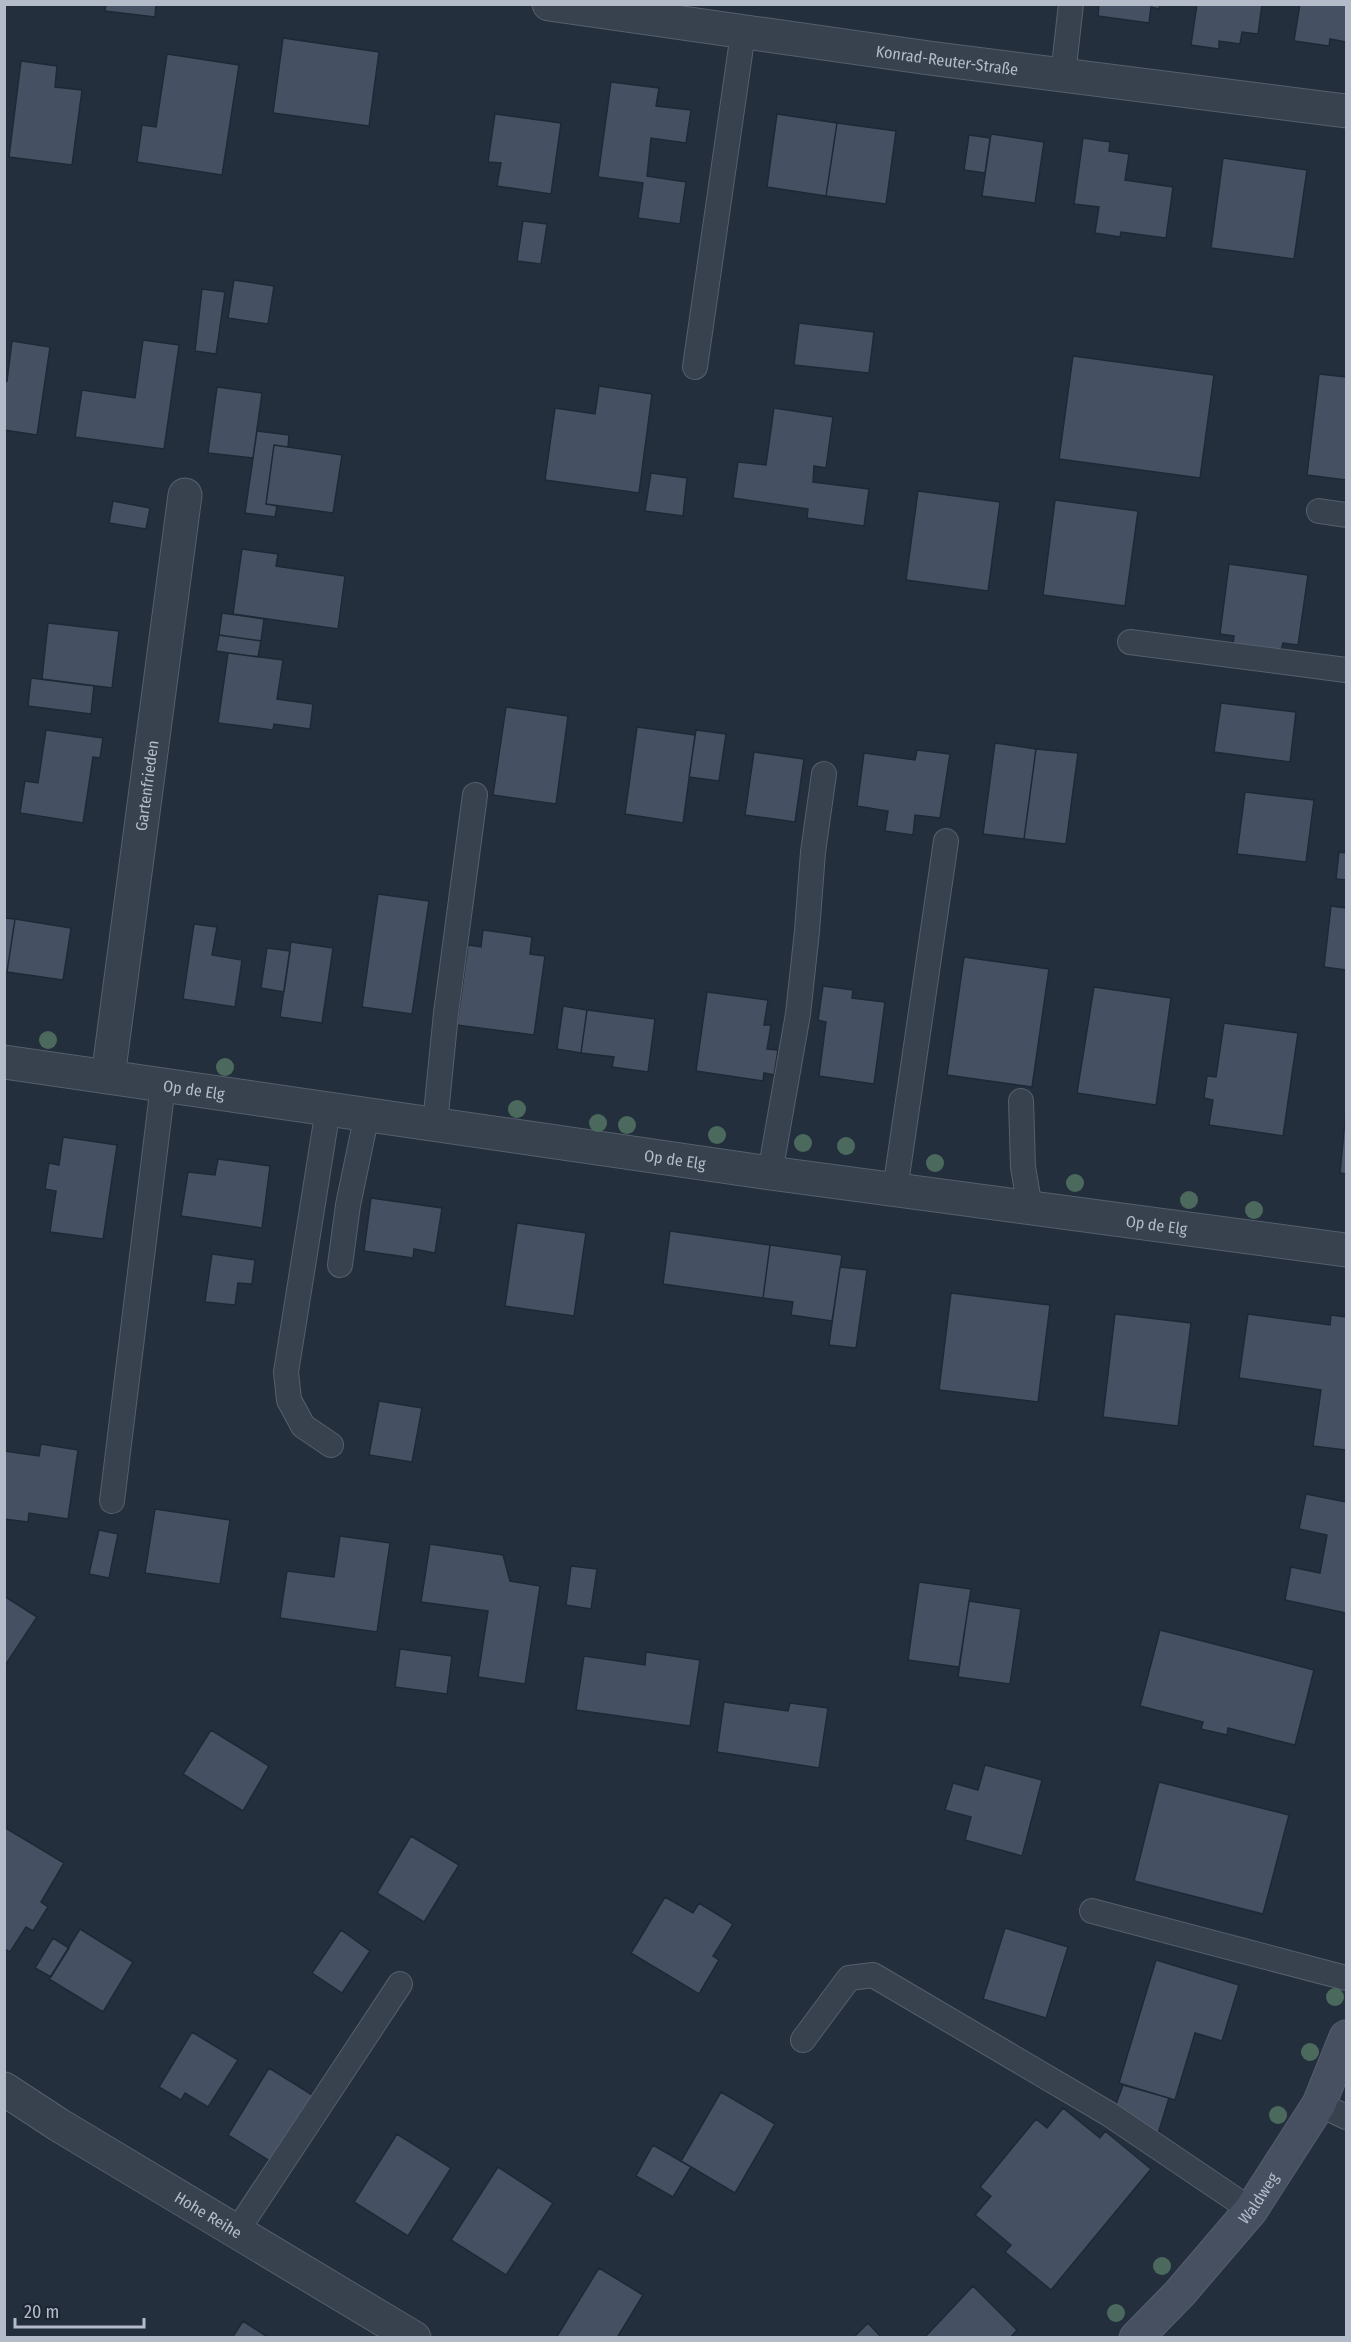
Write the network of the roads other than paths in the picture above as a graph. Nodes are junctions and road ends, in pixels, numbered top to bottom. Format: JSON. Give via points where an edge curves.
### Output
{"nodes":[{"id":1,"x":549,"y":4,"type":"edge"},
{"id":2,"x":1071,"y":4,"type":"edge"},
{"id":3,"x":743,"y":33,"type":"junction"},
{"id":4,"x":1063,"y":75,"type":"junction"},
{"id":5,"x":1347,"y":111,"type":"edge"},
{"id":6,"x":695,"y":367,"type":"dead end"},
{"id":7,"x":185,"y":495,"type":"dead end"},
{"id":8,"x":1319,"y":511,"type":"dead end"},
{"id":9,"x":1347,"y":514,"type":"edge"},
{"id":10,"x":1130,"y":642,"type":"dead end"},
{"id":11,"x":1347,"y":670,"type":"edge"},
{"id":12,"x":824,"y":774,"type":"dead end"},
{"id":13,"x":475,"y":795,"type":"dead end"},
{"id":14,"x":946,"y":841,"type":"dead end"},
{"id":15,"x":4,"y":1062,"type":"edge"},
{"id":16,"x":108,"y":1077,"type":"junction"},
{"id":17,"x":164,"y":1085,"type":"junction"},
{"id":18,"x":1021,"y":1101,"type":"dead end"},
{"id":19,"x":328,"y":1109,"type":"junction"},
{"id":20,"x":367,"y":1114,"type":"junction"},
{"id":21,"x":435,"y":1124,"type":"junction"},
{"id":22,"x":770,"y":1173,"type":"junction"},
{"id":23,"x":895,"y":1190,"type":"junction"},
{"id":24,"x":1030,"y":1208,"type":"junction"},
{"id":25,"x":1347,"y":1250,"type":"edge"},
{"id":26,"x":340,"y":1265,"type":"dead end"},
{"id":27,"x":331,"y":1445,"type":"dead end"},
{"id":28,"x":111,"y":1501,"type":"dead end"},
{"id":29,"x":1092,"y":1911,"type":"dead end"},
{"id":30,"x":1347,"y":1978,"type":"edge"},
{"id":31,"x":400,"y":1984,"type":"dead end"},
{"id":32,"x":1347,"y":2037,"type":"edge"},
{"id":33,"x":804,"y":2040,"type":"dead end"},
{"id":34,"x":4,"y":2089,"type":"edge"},
{"id":35,"x":1333,"y":2110,"type":"edge"},
{"id":36,"x":1251,"y":2210,"type":"junction"},
{"id":37,"x":237,"y":2232,"type":"junction"},
{"id":38,"x":414,"y":2337,"type":"edge"},
{"id":39,"x":1136,"y":2337,"type":"edge"}],
"edges":[{"from":1,"to":3,"type":"street","name":"Konrad-Reuter-Straße"},
{"from":2,"to":4,"type":"lane"},
{"from":3,"to":4,"type":"street","name":"Konrad-Reuter-Straße"},
{"from":3,"to":6,"type":"lane"},
{"from":4,"to":5,"type":"street","name":"Konrad-Reuter-Straße"},
{"from":7,"to":16,"type":"street","name":"Gartenfrieden"},
{"from":8,"to":9,"type":"lane"},
{"from":10,"to":11,"type":"lane"},
{"from":12,"to":22,"type":"lane","via":[[798,1014]]},
{"from":13,"to":21,"type":"lane"},
{"from":14,"to":23,"type":"lane"},
{"from":15,"to":16,"type":"street","name":"Op de Elg"},
{"from":16,"to":17,"type":"street","name":"Op de Elg"},
{"from":17,"to":19,"type":"street","name":"Op de Elg"},
{"from":17,"to":28,"type":"lane"},
{"from":18,"to":24,"type":"lane","via":[[1023,1167]]},
{"from":19,"to":20,"type":"street","name":"Op de Elg"},
{"from":19,"to":27,"type":"lane","via":[[286,1372],[289,1400],[303,1426]]},
{"from":20,"to":21,"type":"street","name":"Op de Elg"},
{"from":20,"to":26,"type":"lane"},
{"from":21,"to":22,"type":"street","name":"Op de Elg"},
{"from":22,"to":23,"type":"street","name":"Op de Elg"},
{"from":23,"to":24,"type":"street","name":"Op de Elg"},
{"from":24,"to":25,"type":"street","name":"Op de Elg"},
{"from":29,"to":30,"type":"lane"},
{"from":31,"to":37,"type":"lane"},
{"from":32,"to":35,"type":"main road","name":"Waldweg"},
{"from":33,"to":36,"type":"lane","via":[[849,1978],[873,1975],[1109,2114]]},
{"from":34,"to":37,"type":"street","name":"Hohe Reihe"},
{"from":35,"to":36,"type":"main road","name":"Waldweg"},
{"from":36,"to":39,"type":"main road","name":"Waldweg","via":[[1180,2293]]},
{"from":37,"to":38,"type":"street","name":"Hohe Reihe"}]}
